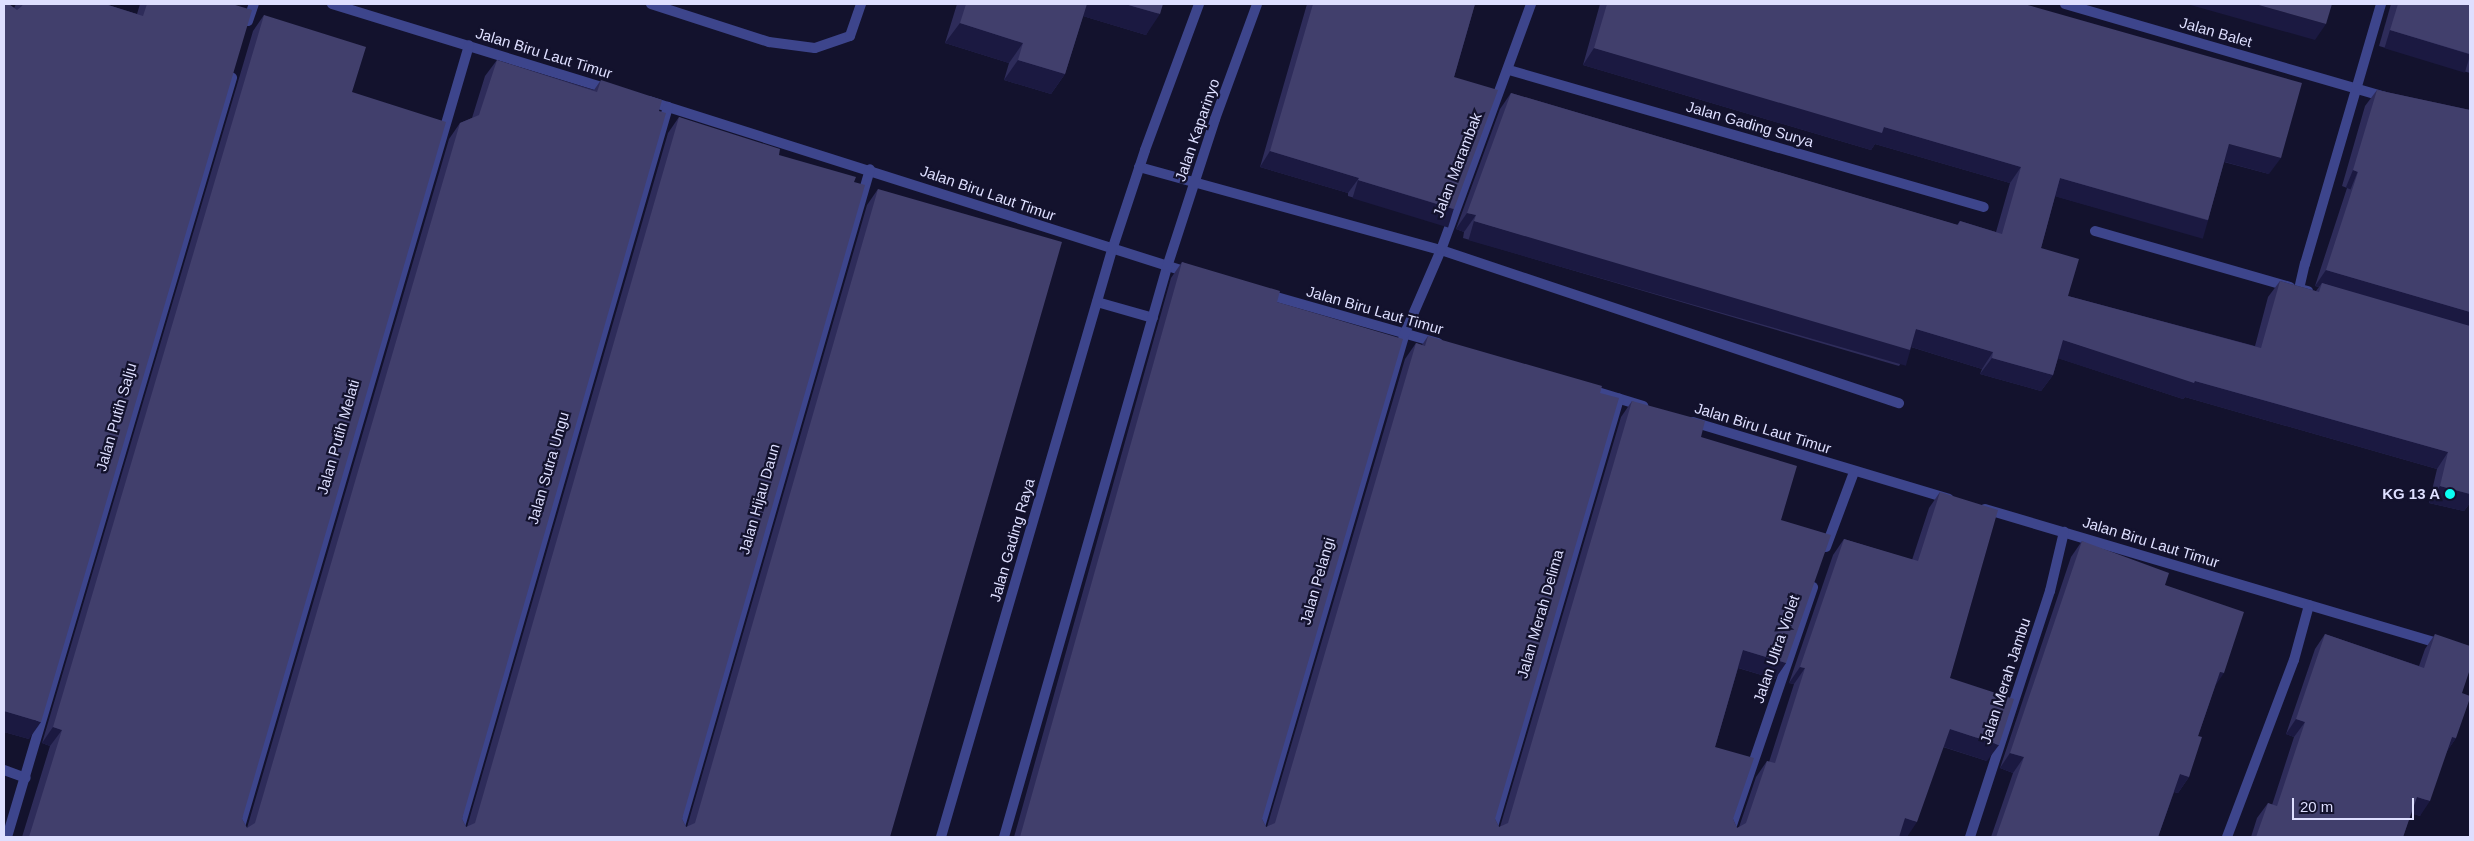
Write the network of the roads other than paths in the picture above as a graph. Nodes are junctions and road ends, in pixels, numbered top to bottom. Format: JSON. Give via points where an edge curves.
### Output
{"nodes":[{"id":1,"x":254,"y":4,"type":"edge"},
{"id":2,"x":332,"y":4,"type":"edge"},
{"id":3,"x":651,"y":4,"type":"edge"},
{"id":4,"x":861,"y":4,"type":"edge"},
{"id":5,"x":1199,"y":4,"type":"edge"},
{"id":6,"x":1257,"y":4,"type":"edge"},
{"id":7,"x":1531,"y":4,"type":"edge"},
{"id":8,"x":2065,"y":4,"type":"edge"},
{"id":9,"x":2381,"y":4,"type":"edge"},
{"id":10,"x":245,"y":32,"type":"edge"},
{"id":11,"x":469,"y":45,"type":"junction"},
{"id":12,"x":1509,"y":70,"type":"junction"},
{"id":13,"x":234,"y":71,"type":"edge"},
{"id":14,"x":2358,"y":89,"type":"junction"},
{"id":15,"x":621,"y":92,"type":"edge"},
{"id":16,"x":640,"y":98,"type":"edge"},
{"id":17,"x":2395,"y":100,"type":"edge"},
{"id":18,"x":668,"y":107,"type":"junction"},
{"id":19,"x":870,"y":169,"type":"junction"},
{"id":20,"x":1138,"y":171,"type":"junction"},
{"id":21,"x":1194,"y":184,"type":"junction"},
{"id":22,"x":1984,"y":207,"type":"dead end"},
{"id":23,"x":2095,"y":231,"type":"dead end"},
{"id":24,"x":1441,"y":250,"type":"junction"},
{"id":25,"x":1111,"y":254,"type":"junction"},
{"id":26,"x":1167,"y":267,"type":"junction"},
{"id":27,"x":1205,"y":277,"type":"edge"},
{"id":28,"x":2299,"y":289,"type":"junction"},
{"id":29,"x":1253,"y":291,"type":"edge"},
{"id":30,"x":2316,"y":293,"type":"edge"},
{"id":31,"x":1097,"y":302,"type":"junction"},
{"id":32,"x":1153,"y":318,"type":"junction"},
{"id":33,"x":1405,"y":333,"type":"junction"},
{"id":34,"x":1452,"y":347,"type":"edge"},
{"id":35,"x":1573,"y":384,"type":"edge"},
{"id":36,"x":1619,"y":399,"type":"junction"},
{"id":37,"x":1899,"y":403,"type":"dead end"},
{"id":38,"x":1657,"y":410,"type":"edge"},
{"id":39,"x":1685,"y":419,"type":"edge"},
{"id":40,"x":1854,"y":472,"type":"junction"},
{"id":41,"x":1959,"y":502,"type":"edge"},
{"id":42,"x":1978,"y":507,"type":"edge"},
{"id":43,"x":2064,"y":532,"type":"junction"},
{"id":44,"x":1823,"y":557,"type":"edge"},
{"id":45,"x":1816,"y":575,"type":"edge"},
{"id":46,"x":2309,"y":605,"type":"junction"},
{"id":47,"x":2451,"y":647,"type":"edge"},
{"id":48,"x":4,"y":770,"type":"edge"},
{"id":49,"x":26,"y":778,"type":"junction"},
{"id":50,"x":6,"y":837,"type":"edge"},
{"id":51,"x":237,"y":837,"type":"edge"},
{"id":52,"x":457,"y":837,"type":"edge"},
{"id":53,"x":677,"y":837,"type":"edge"},
{"id":54,"x":941,"y":837,"type":"edge"},
{"id":55,"x":1004,"y":837,"type":"edge"},
{"id":56,"x":1257,"y":837,"type":"edge"},
{"id":57,"x":1490,"y":837,"type":"edge"},
{"id":58,"x":1728,"y":837,"type":"edge"},
{"id":59,"x":1970,"y":837,"type":"edge"},
{"id":60,"x":2227,"y":837,"type":"edge"}],
"edges":[{"from":1,"to":10,"type":"street"},
{"from":2,"to":11,"type":"street","name":"Jalan Biru Laut Timur"},
{"from":3,"to":4,"type":"street","via":[[769,42],[815,48],[850,36]]},
{"from":5,"to":20,"type":"street","name":"Jalan Gading Raya"},
{"from":6,"to":21,"type":"street","name":"Jalan Kaparinyo"},
{"from":7,"to":12,"type":"street","name":"Jalan Marambak"},
{"from":8,"to":14,"type":"street","name":"Jalan Balet"},
{"from":9,"to":14,"type":"street"},
{"from":11,"to":15,"type":"street","name":"Jalan Biru Laut Timur"},
{"from":11,"to":51,"type":"street","name":"Jalan Putih Melati"},
{"from":12,"to":22,"type":"street","name":"Jalan Gading Surya"},
{"from":12,"to":24,"type":"street","name":"Jalan Marambak"},
{"from":13,"to":49,"type":"street","name":"Jalan Putih Salju"},
{"from":14,"to":17,"type":"street","name":"Jalan Balet"},
{"from":14,"to":28,"type":"street"},
{"from":16,"to":18,"type":"street","name":"Jalan Biru Laut Timur"},
{"from":18,"to":19,"type":"street","name":"Jalan Biru Laut Timur"},
{"from":18,"to":52,"type":"street","name":"Jalan Sutra Ungu"},
{"from":19,"to":25,"type":"street","name":"Jalan Biru Laut Timur"},
{"from":19,"to":53,"type":"street","name":"Jalan Hijau Daun"},
{"from":20,"to":21,"type":"street"},
{"from":20,"to":25,"type":"street","name":"Jalan Gading Raya"},
{"from":21,"to":24,"type":"street"},
{"from":21,"to":26,"type":"street","name":"Jalan Kaparinyo"},
{"from":23,"to":28,"type":"street"},
{"from":24,"to":33,"type":"street","name":"Jalan Marambak"},
{"from":24,"to":37,"type":"street"},
{"from":25,"to":26,"type":"street","name":"Jalan Biru Laut Timur"},
{"from":25,"to":31,"type":"street","name":"Jalan Gading Raya"},
{"from":26,"to":27,"type":"street","name":"Jalan Biru Laut Timur"},
{"from":26,"to":32,"type":"street"},
{"from":28,"to":30,"type":"street"},
{"from":29,"to":33,"type":"street","name":"Jalan Biru Laut Timur"},
{"from":31,"to":32,"type":"street"},
{"from":31,"to":54,"type":"street","name":"Jalan Gading Raya"},
{"from":32,"to":55,"type":"street"},
{"from":33,"to":34,"type":"street","name":"Jalan Biru Laut Timur"},
{"from":33,"to":56,"type":"street","name":"Jalan Pelangi"},
{"from":35,"to":36,"type":"street"},
{"from":36,"to":38,"type":"street"},
{"from":36,"to":57,"type":"street","name":"Jalan Merah Delima"},
{"from":39,"to":40,"type":"street","name":"Jalan Biru Laut Timur"},
{"from":40,"to":41,"type":"street","name":"Jalan Biru Laut Timur"},
{"from":40,"to":44,"type":"street"},
{"from":42,"to":43,"type":"street","name":"Jalan Biru Laut Timur"},
{"from":43,"to":46,"type":"street","name":"Jalan Biru Laut Timur"},
{"from":43,"to":59,"type":"street","name":"Jalan Merah Jambu","via":[[2050,591]]},
{"from":45,"to":58,"type":"street","name":"Jalan Ultra Violet"},
{"from":46,"to":47,"type":"street","name":"Jalan Biru Laut Timur"},
{"from":46,"to":60,"type":"street","via":[[2294,660]]},
{"from":48,"to":49,"type":"street"},
{"from":49,"to":50,"type":"street","name":"Jalan Putih Salju"}]}
